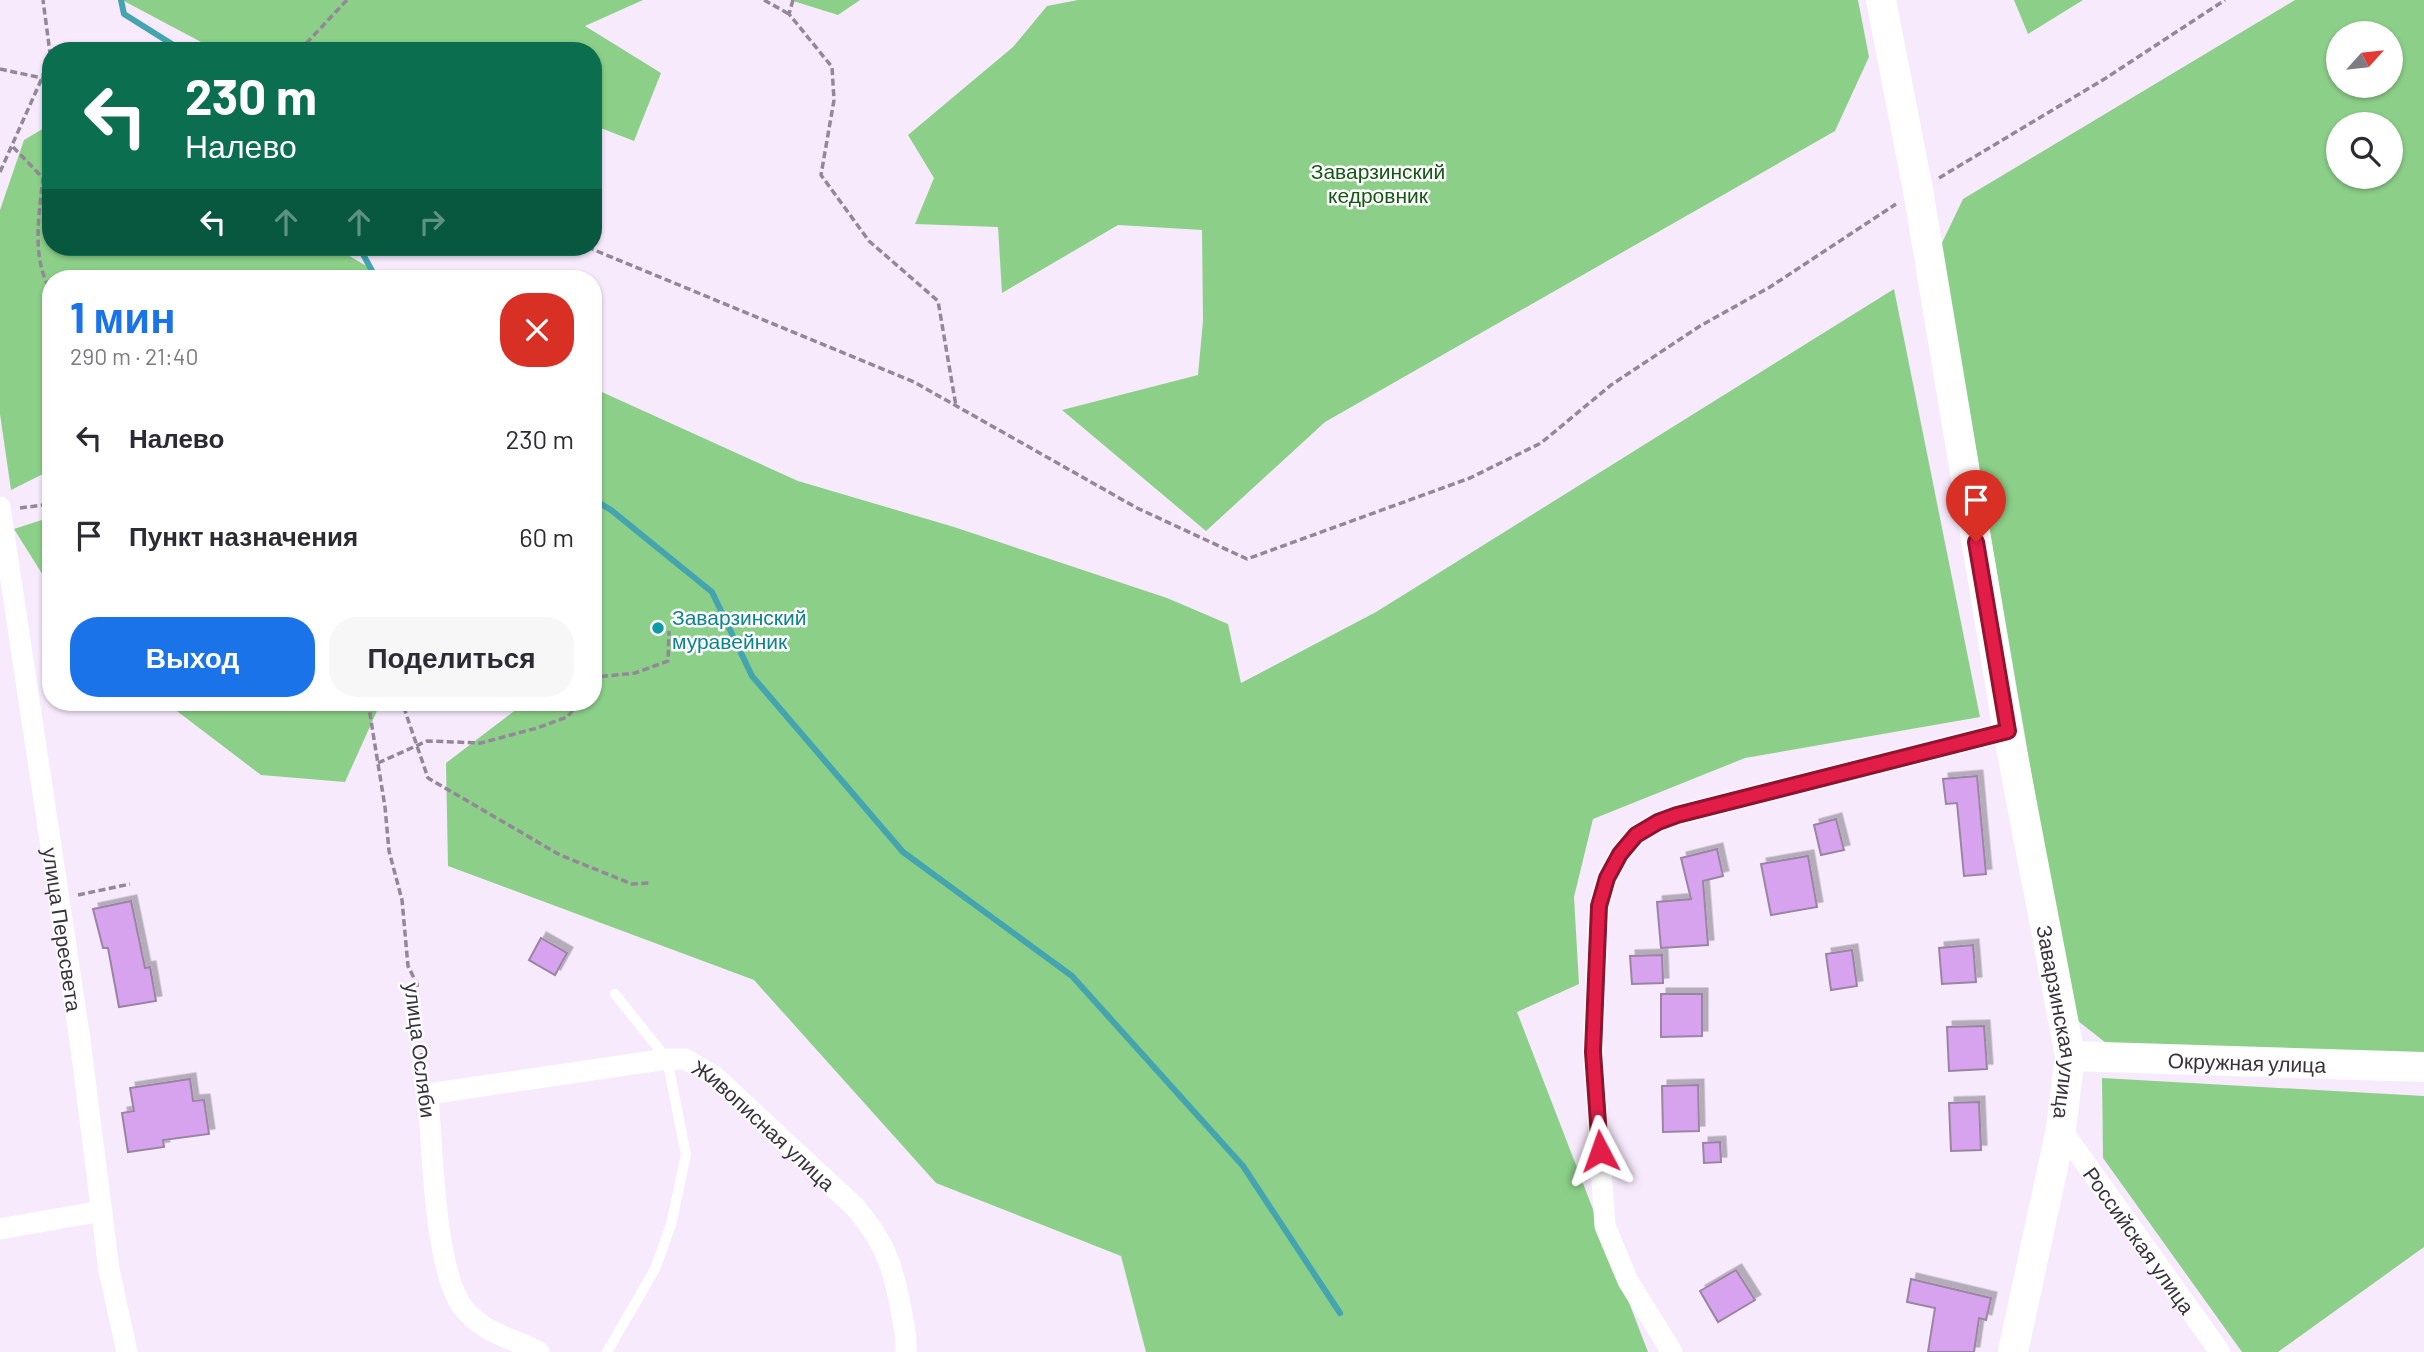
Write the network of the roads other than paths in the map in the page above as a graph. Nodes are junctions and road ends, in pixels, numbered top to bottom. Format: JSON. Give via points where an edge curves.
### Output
{"nodes":[{"id":1,"x":1881,"y":0,"type":"edge"},
{"id":2,"x":0,"y":509,"type":"edge"},
{"id":3,"x":2008,"y":731,"type":"junction"},
{"id":4,"x":615,"y":994,"type":"dead end"},
{"id":5,"x":2070,"y":1056,"type":"junction"},
{"id":6,"x":667,"y":1059,"type":"junction"},
{"id":7,"x":2424,"y":1067,"type":"edge"},
{"id":8,"x":428,"y":1094,"type":"joint"},
{"id":9,"x":2062,"y":1129,"type":"junction"},
{"id":10,"x":102,"y":1211,"type":"junction"},
{"id":11,"x":0,"y":1229,"type":"edge"},
{"id":12,"x":127,"y":1352,"type":"edge"},
{"id":13,"x":540,"y":1352,"type":"edge"},
{"id":14,"x":607,"y":1352,"type":"edge"},
{"id":15,"x":906,"y":1352,"type":"edge"},
{"id":16,"x":1672,"y":1352,"type":"edge"},
{"id":17,"x":2013,"y":1352,"type":"edge"},
{"id":18,"x":2220,"y":1352,"type":"edge"}],
"edges":[{"from":1,"to":3,"type":"street","name":"Заварзинская улица","via":[[1918,190]]},
{"from":2,"to":10,"type":"street","name":"улица Пересвета"},
{"from":3,"to":5,"type":"street","name":"Заварзинская улица"},
{"from":3,"to":16,"type":"street","via":[[1677,815],[1636,835],[1607,878],[1599,906],[1593,1052],[1605,1226],[1628,1281]]},
{"from":4,"to":6,"type":"lane"},
{"from":5,"to":7,"type":"street","name":"Окружная улица"},
{"from":5,"to":9,"type":"street","name":"Заварзинская улица"},
{"from":6,"to":8,"type":"street","name":"Живописная улица"},
{"from":6,"to":14,"type":"lane","via":[[686,1155],[681,1187],[655,1269]]},
{"from":6,"to":15,"type":"street","name":"Живописная улица","via":[[685,1059],[713,1075],[875,1230],[893,1269]]},
{"from":8,"to":13,"type":"street","name":"улица Осляби","via":[[440,1241],[455,1295],[486,1328]]},
{"from":9,"to":17,"type":"street","name":"Заварзинская улица"},
{"from":9,"to":18,"type":"street","name":"Российская улица"},
{"from":10,"to":11,"type":"street"},
{"from":10,"to":12,"type":"street","name":"улица Пересвета"}]}
